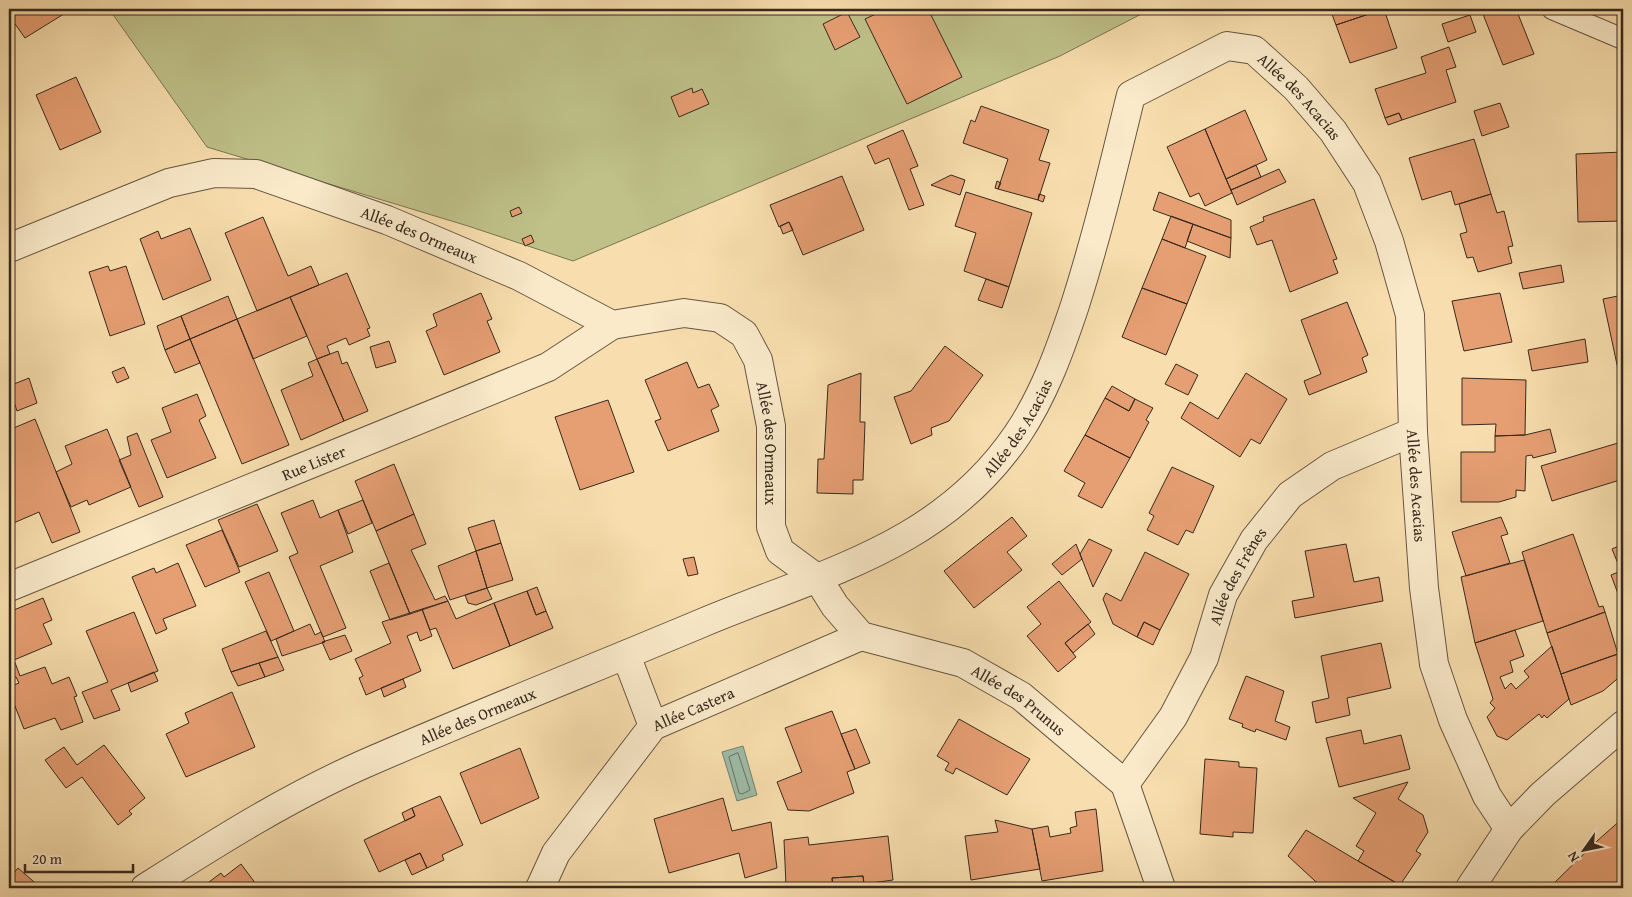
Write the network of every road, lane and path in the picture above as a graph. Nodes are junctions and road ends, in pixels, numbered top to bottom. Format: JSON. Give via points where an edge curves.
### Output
{"nodes":[{"id":1,"x":1552,"y":9,"type":"edge"},
{"id":2,"x":1623,"y":39,"type":"edge"},
{"id":3,"x":9,"y":248,"type":"edge"},
{"id":4,"x":612,"y":325,"type":"junction"},
{"id":5,"x":1413,"y":432,"type":"junction"},
{"id":6,"x":818,"y":579,"type":"junction"},
{"id":7,"x":9,"y":587,"type":"edge"},
{"id":8,"x":861,"y":636,"type":"junction"},
{"id":9,"x":626,"y":654,"type":"junction"},
{"id":10,"x":653,"y":726,"type":"junction"},
{"id":11,"x":1623,"y":726,"type":"edge"},
{"id":12,"x":1125,"y":784,"type":"junction"},
{"id":13,"x":1509,"y":829,"type":"junction"},
{"id":14,"x":145,"y":888,"type":"edge"},
{"id":15,"x":540,"y":888,"type":"edge"},
{"id":16,"x":1161,"y":888,"type":"edge"},
{"id":17,"x":1470,"y":888,"type":"edge"}],
"edges":[{"from":1,"to":2,"type":"lane"},
{"from":3,"to":4,"type":"street","name":"Allée des Ormeaux","via":[[170,183],[214,173],[256,174],[387,220],[519,276]]},
{"from":4,"to":6,"type":"street","name":"Allée des Ormeaux","via":[[684,313],[720,318],[744,334],[758,360],[771,426],[771,527],[780,552]]},
{"from":4,"to":7,"type":"street","name":"Rue Lister","via":[[548,367]]},
{"from":5,"to":6,"type":"street","name":"Allée des Acacias","via":[[1410,315],[1367,183],[1333,132],[1296,88],[1254,50],[1227,46],[1132,95],[1093,249],[1055,366],[1017,434],[970,491],[920,529],[869,557]]},
{"from":5,"to":12,"type":"street","name":"Allée des Frênes","via":[[1332,466],[1290,495],[1254,540],[1223,595],[1204,658],[1173,717]]},
{"from":5,"to":13,"type":"street","name":"Allée des Acacias","via":[[1424,588],[1434,664],[1453,720],[1472,762]]},
{"from":6,"to":8,"type":"street","via":[[835,606]]},
{"from":6,"to":9,"type":"street","name":"Allée des Ormeaux","via":[[726,612]]},
{"from":8,"to":10,"type":"street","name":"Allée Castera"},
{"from":8,"to":12,"type":"street","name":"Allée des Prunus","via":[[963,663],[1021,696]]},
{"from":9,"to":10,"type":"street"},
{"from":9,"to":14,"type":"street","name":"Allée des Ormeaux","via":[[360,766],[239,828]]},
{"from":10,"to":15,"type":"street","name":"Allée Castera","via":[[556,853]]},
{"from":11,"to":13,"type":"street","via":[[1543,794]]},
{"from":12,"to":16,"type":"street"},
{"from":13,"to":17,"type":"street"}]}
